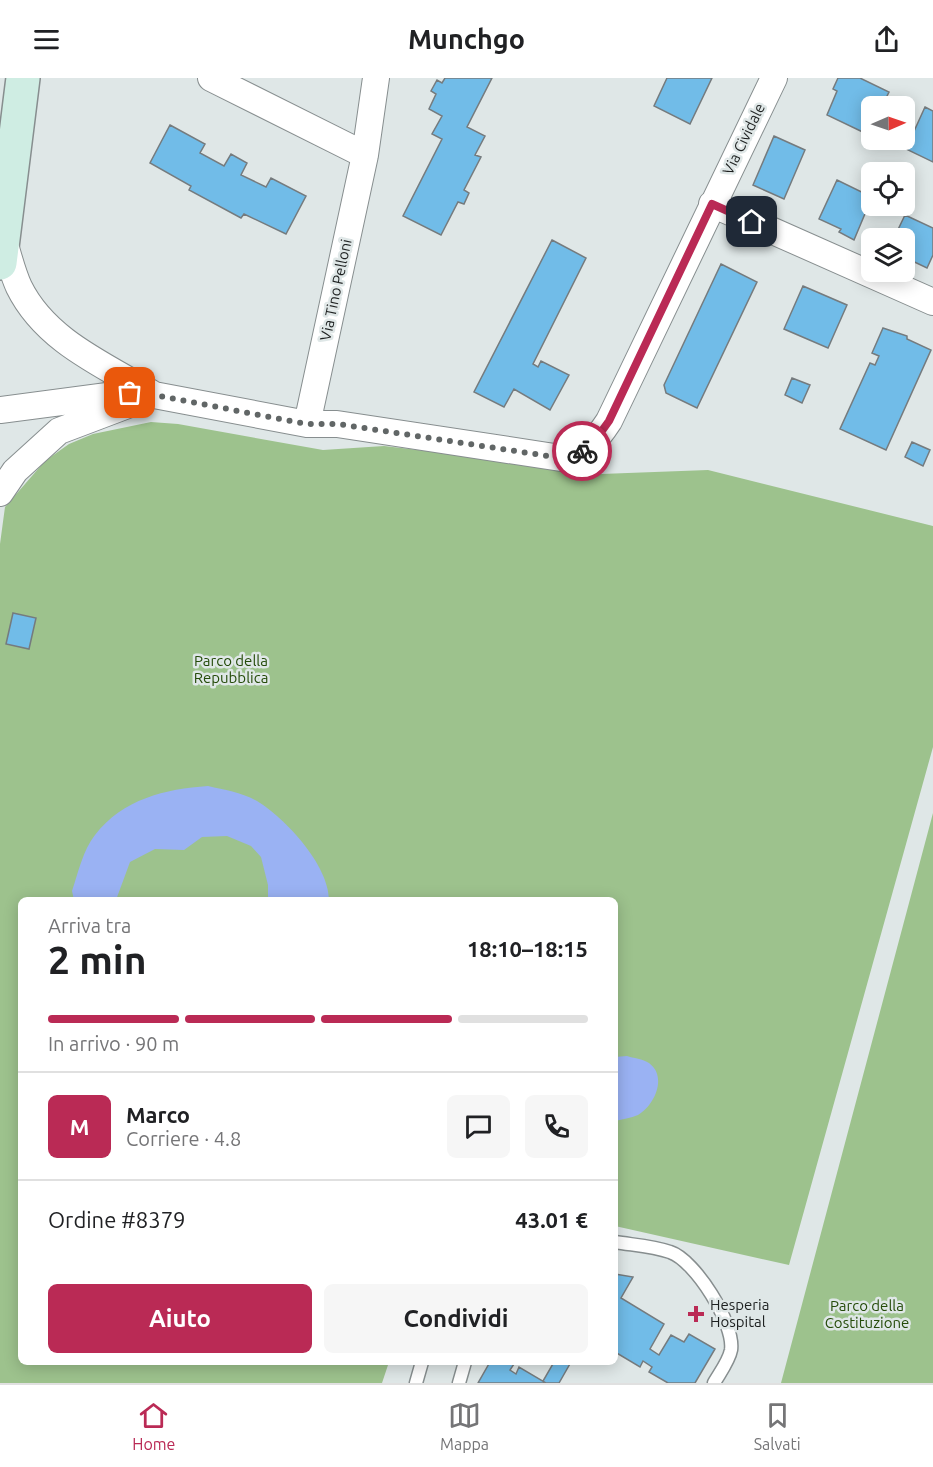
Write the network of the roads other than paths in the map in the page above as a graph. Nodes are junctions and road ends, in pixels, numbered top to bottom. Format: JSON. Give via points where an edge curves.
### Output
{"nodes":[{"id":1,"x":23,"y":78,"type":"edge"},
{"id":2,"x":211,"y":78,"type":"edge"},
{"id":3,"x":376,"y":78,"type":"edge"},
{"id":4,"x":774,"y":78,"type":"edge"},
{"id":5,"x":364,"y":156,"type":"junction"},
{"id":6,"x":712,"y":204,"type":"junction"},
{"id":7,"x":2,"y":238,"type":"edge"},
{"id":8,"x":933,"y":302,"type":"edge"},
{"id":9,"x":154,"y":395,"type":"junction"},
{"id":10,"x":0,"y":410,"type":"edge"},
{"id":11,"x":307,"y":424,"type":"junction"},
{"id":12,"x":0,"y":493,"type":"edge"},
{"id":13,"x":618,"y":1243,"type":"edge"},
{"id":14,"x":421,"y":1365,"type":"edge"},
{"id":15,"x":464,"y":1365,"type":"edge"},
{"id":16,"x":416,"y":1383,"type":"edge"},
{"id":17,"x":459,"y":1383,"type":"edge"},
{"id":18,"x":714,"y":1383,"type":"edge"}],
"edges":[{"from":1,"to":7,"type":"street"},
{"from":2,"to":5,"type":"street"},
{"from":3,"to":5,"type":"street","name":"Via Tino Pelloni"},
{"from":4,"to":6,"type":"street","name":"Via Cividale"},
{"from":5,"to":11,"type":"street","name":"Via Tino Pelloni"},
{"from":6,"to":8,"type":"street"},
{"from":6,"to":11,"type":"street","name":"Via Cividale","via":[[609,421],[591,446],[577,455],[561,458],[338,424]]},
{"from":7,"to":9,"type":"street","name":"Via Cividale","via":[[18,285],[32,310],[51,331]]},
{"from":9,"to":10,"type":"street","name":"Via Cividale","via":[[130,393]]},
{"from":9,"to":11,"type":"street","name":"Via Cividale"},
{"from":9,"to":12,"type":"street","via":[[60,431],[15,471]]},
{"from":13,"to":18,"type":"lane","via":[[671,1252],[687,1263],[707,1287],[730,1339],[731,1352]]},
{"from":14,"to":16,"type":"lane"},
{"from":15,"to":17,"type":"lane"}]}
